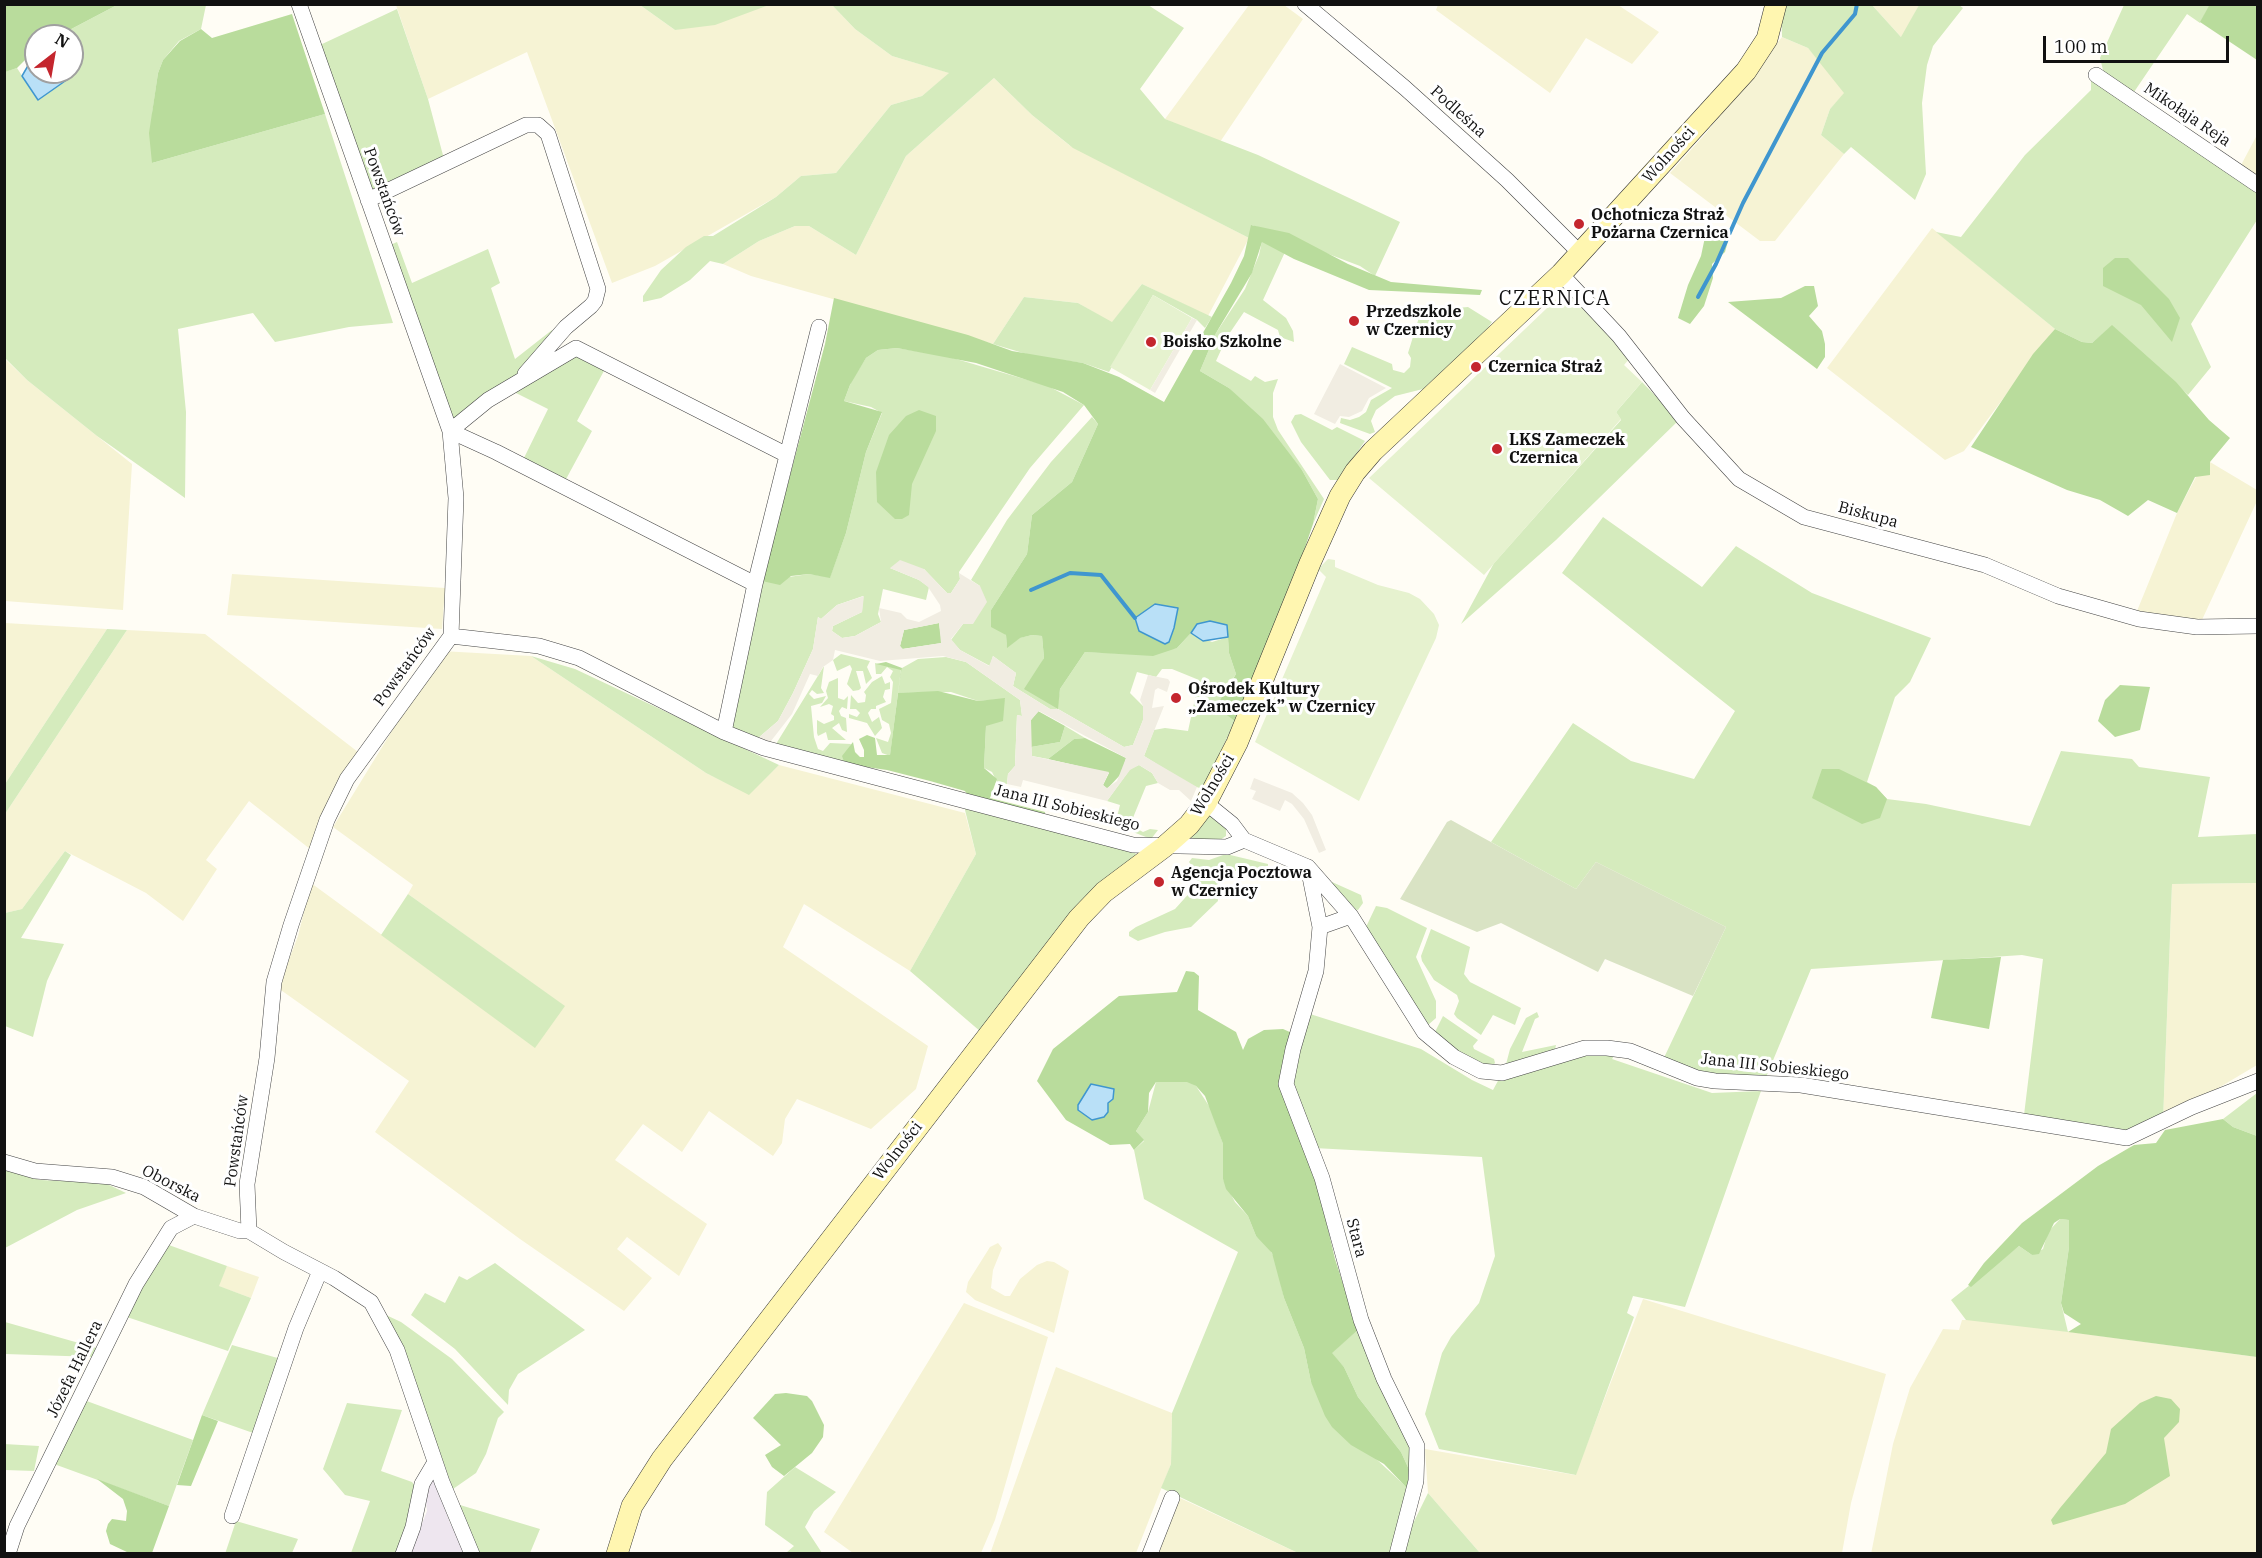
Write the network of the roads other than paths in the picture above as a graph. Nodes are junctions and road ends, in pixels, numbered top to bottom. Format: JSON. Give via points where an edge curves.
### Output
{"nodes":[{"id":1,"x":299,"y":4,"type":"edge"},
{"id":2,"x":1305,"y":4,"type":"edge"},
{"id":3,"x":1776,"y":4,"type":"edge"},
{"id":4,"x":2096,"y":75,"type":"dead end"},
{"id":5,"x":2258,"y":185,"type":"edge"},
{"id":6,"x":368,"y":201,"type":"junction"},
{"id":7,"x":1580,"y":253,"type":"junction"},
{"id":8,"x":1561,"y":274,"type":"junction"},
{"id":9,"x":566,"y":327,"type":"junction"},
{"id":10,"x":819,"y":327,"type":"dead end"},
{"id":11,"x":576,"y":348,"type":"junction"},
{"id":12,"x":518,"y":382,"type":"junction"},
{"id":13,"x":450,"y":431,"type":"junction"},
{"id":14,"x":787,"y":455,"type":"junction"},
{"id":15,"x":755,"y":584,"type":"junction"},
{"id":16,"x":2258,"y":626,"type":"edge"},
{"id":17,"x":451,"y":636,"type":"junction"},
{"id":18,"x":724,"y":732,"type":"junction"},
{"id":19,"x":1206,"y":803,"type":"junction"},
{"id":20,"x":1244,"y":840,"type":"junction"},
{"id":21,"x":1164,"y":847,"type":"junction"},
{"id":22,"x":1308,"y":867,"type":"junction"},
{"id":23,"x":1351,"y":916,"type":"junction"},
{"id":24,"x":1320,"y":927,"type":"junction"},
{"id":25,"x":2258,"y":1081,"type":"edge"},
{"id":26,"x":4,"y":1162,"type":"edge"},
{"id":27,"x":194,"y":1216,"type":"junction"},
{"id":28,"x":249,"y":1231,"type":"junction"},
{"id":29,"x":320,"y":1271,"type":"junction"},
{"id":30,"x":435,"y":1462,"type":"junction"},
{"id":31,"x":442,"y":1482,"type":"junction"},
{"id":32,"x":422,"y":1484,"type":"junction"},
{"id":33,"x":1172,"y":1498,"type":"dead end"},
{"id":34,"x":232,"y":1516,"type":"dead end"},
{"id":35,"x":8,"y":1554,"type":"edge"},
{"id":36,"x":403,"y":1554,"type":"edge"},
{"id":37,"x":472,"y":1554,"type":"edge"},
{"id":38,"x":617,"y":1554,"type":"edge"},
{"id":39,"x":1150,"y":1554,"type":"edge"},
{"id":40,"x":1397,"y":1554,"type":"edge"}],
"edges":[{"from":1,"to":6,"type":"street","name":"Powstańców"},
{"from":2,"to":7,"type":"street","name":"Podleśna","via":[[1507,180]]},
{"from":3,"to":7,"type":"street","name":"Wolności","via":[[1767,39],[1746,71]]},
{"from":4,"to":5,"type":"street","name":"Mikołaja Reja"},
{"from":6,"to":9,"type":"street","via":[[526,125],[538,125],[548,134],[598,289],[591,306]]},
{"from":6,"to":13,"type":"street","name":"Powstańców"},
{"from":7,"to":8,"type":"street","name":"Wolności"},
{"from":8,"to":16,"type":"street","name":"Biskupa","via":[[1619,336],[1683,418],[1739,479],[1804,517],[1985,565],[2058,596],[2139,619],[2197,627]]},
{"from":8,"to":19,"type":"street","name":"Wolności","via":[[1355,472],[1340,496],[1237,743]]},
{"from":9,"to":11,"type":"street"},
{"from":9,"to":12,"type":"street"},
{"from":10,"to":14,"type":"street"},
{"from":11,"to":12,"type":"street"},
{"from":11,"to":14,"type":"street"},
{"from":12,"to":13,"type":"street"},
{"from":13,"to":15,"type":"street"},
{"from":13,"to":17,"type":"street","name":"Powstańców","via":[[456,498]]},
{"from":14,"to":15,"type":"street"},
{"from":15,"to":18,"type":"street"},
{"from":17,"to":18,"type":"street","name":"Jana III Sobieskiego","via":[[539,646],[579,658]]},
{"from":17,"to":28,"type":"street","name":"Powstańców","via":[[348,779],[327,820],[291,925],[274,982],[267,1058],[247,1184]]},
{"from":18,"to":21,"type":"street","name":"Jana III Sobieskiego","via":[[764,748],[1133,845]]},
{"from":19,"to":20,"type":"street","via":[[1232,824]]},
{"from":19,"to":21,"type":"street","name":"Wolności"},
{"from":20,"to":21,"type":"street","name":"Jana III Sobieskiego","via":[[1227,847]]},
{"from":20,"to":22,"type":"street","name":"Jana III Sobieskiego"},
{"from":21,"to":38,"type":"street","name":"Wolności","via":[[1091,904],[1037,971],[662,1459],[632,1506]]},
{"from":22,"to":23,"type":"street","name":"Jana III Sobieskiego"},
{"from":22,"to":24,"type":"street","name":"Stara"},
{"from":23,"to":24,"type":"street"},
{"from":23,"to":25,"type":"street","name":"Jana III Sobieskiego","via":[[1424,1032],[1454,1057],[1481,1071],[1502,1074],[1585,1048],[1607,1048],[1629,1051],[1715,1082],[1801,1085],[2127,1138]]},
{"from":24,"to":40,"type":"street","name":"Stara","via":[[1316,971],[1286,1084],[1322,1178],[1360,1320],[1417,1446],[1415,1487]]},
{"from":26,"to":27,"type":"street","name":"Oborska","via":[[35,1171],[112,1177],[144,1187]]},
{"from":27,"to":28,"type":"street","name":"Oborska","via":[[240,1232]]},
{"from":27,"to":35,"type":"street","name":"Józefa Hallera","via":[[171,1228],[136,1284],[17,1526]]},
{"from":28,"to":29,"type":"street"},
{"from":29,"to":30,"type":"street","via":[[371,1302],[397,1350]]},
{"from":29,"to":34,"type":"street","via":[[289,1348]]},
{"from":30,"to":31,"type":"street"},
{"from":30,"to":32,"type":"street"},
{"from":31,"to":32,"type":"street"},
{"from":31,"to":37,"type":"street"},
{"from":32,"to":36,"type":"street"},
{"from":33,"to":39,"type":"street"}]}
